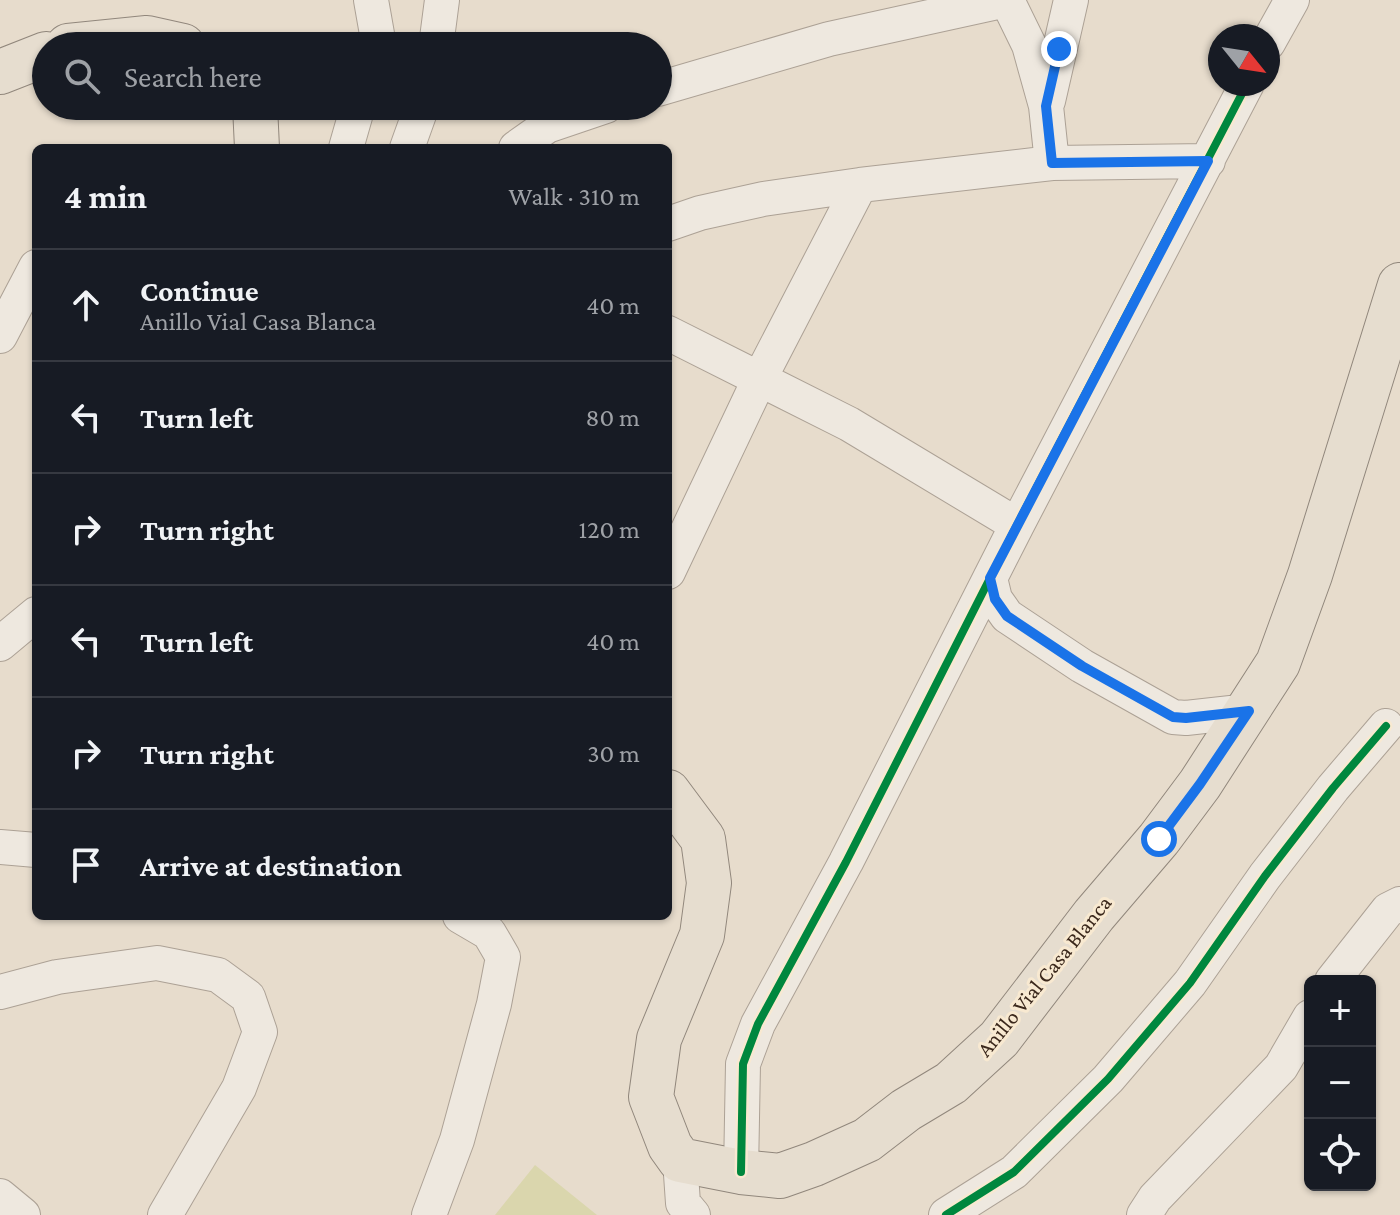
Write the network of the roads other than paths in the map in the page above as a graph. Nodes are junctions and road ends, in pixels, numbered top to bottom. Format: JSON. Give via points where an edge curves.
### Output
{"nodes":[{"id":1,"x":371,"y":0,"type":"edge"},
{"id":2,"x":442,"y":0,"type":"edge"},
{"id":3,"x":1007,"y":0,"type":"edge"},
{"id":4,"x":1071,"y":0,"type":"edge"},
{"id":5,"x":1292,"y":0,"type":"edge"},
{"id":6,"x":1279,"y":24,"type":"edge"},
{"id":7,"x":377,"y":32,"type":"edge"},
{"id":8,"x":438,"y":32,"type":"edge"},
{"id":9,"x":32,"y":59,"type":"edge"},
{"id":10,"x":0,"y":72,"type":"edge"},
{"id":11,"x":672,"y":85,"type":"edge"},
{"id":12,"x":1241,"y":96,"type":"edge"},
{"id":13,"x":1046,"y":106,"type":"junction"},
{"id":14,"x":256,"y":120,"type":"edge"},
{"id":15,"x":354,"y":120,"type":"edge"},
{"id":16,"x":417,"y":120,"type":"edge"},
{"id":17,"x":565,"y":120,"type":"edge"},
{"id":18,"x":257,"y":144,"type":"edge"},
{"id":19,"x":347,"y":144,"type":"edge"},
{"id":20,"x":408,"y":144,"type":"edge"},
{"id":21,"x":522,"y":144,"type":"edge"},
{"id":22,"x":1208,"y":161,"type":"junction"},
{"id":23,"x":1052,"y":163,"type":"junction"},
{"id":24,"x":860,"y":185,"type":"junction"},
{"id":25,"x":672,"y":223,"type":"edge"},
{"id":26,"x":32,"y":275,"type":"edge"},
{"id":27,"x":1400,"y":285,"type":"edge"},
{"id":28,"x":672,"y":335,"type":"edge"},
{"id":29,"x":0,"y":336,"type":"edge"},
{"id":30,"x":760,"y":378,"type":"junction"},
{"id":31,"x":1017,"y":525,"type":"junction"},
{"id":32,"x":672,"y":564,"type":"edge"},
{"id":33,"x":990,"y":578,"type":"junction"},
{"id":34,"x":32,"y":617,"type":"edge"},
{"id":35,"x":0,"y":644,"type":"edge"},
{"id":36,"x":1249,"y":711,"type":"junction"},
{"id":37,"x":1386,"y":726,"type":"dead end"},
{"id":38,"x":672,"y":797,"type":"edge"},
{"id":39,"x":0,"y":847,"type":"edge"},
{"id":40,"x":32,"y":850,"type":"edge"},
{"id":41,"x":1400,"y":904,"type":"edge"},
{"id":42,"x":467,"y":920,"type":"edge"},
{"id":43,"x":1337,"y":975,"type":"edge"},
{"id":44,"x":0,"y":992,"type":"edge"},
{"id":45,"x":1304,"y":1027,"type":"edge"},
{"id":46,"x":680,"y":1160,"type":"junction"},
{"id":47,"x":741,"y":1172,"type":"junction"},
{"id":48,"x":0,"y":1196,"type":"edge"},
{"id":49,"x":23,"y":1215,"type":"edge"},
{"id":50,"x":165,"y":1215,"type":"edge"},
{"id":51,"x":429,"y":1215,"type":"edge"},
{"id":52,"x":693,"y":1215,"type":"edge"},
{"id":53,"x":946,"y":1215,"type":"edge"},
{"id":54,"x":1144,"y":1215,"type":"edge"}],
"edges":[{"from":1,"to":7,"type":"street"},
{"from":2,"to":8,"type":"street"},
{"from":3,"to":11,"type":"street","via":[[829,39]]},
{"from":3,"to":13,"type":"street","via":[[1029,45]]},
{"from":4,"to":13,"type":"street"},
{"from":5,"to":6,"type":"street"},
{"from":9,"to":10,"type":"main road"},
{"from":12,"to":22,"type":"street"},
{"from":13,"to":23,"type":"street"},
{"from":14,"to":18,"type":"main road"},
{"from":15,"to":19,"type":"street"},
{"from":16,"to":20,"type":"street"},
{"from":17,"to":21,"type":"street"},
{"from":22,"to":23,"type":"street"},
{"from":22,"to":31,"type":"street"},
{"from":23,"to":24,"type":"street"},
{"from":24,"to":25,"type":"street","via":[[763,199]]},
{"from":24,"to":30,"type":"street"},
{"from":26,"to":29,"type":"street"},
{"from":27,"to":36,"type":"main road","name":"Anillo Vial Casa Blanca","via":[[1310,575],[1278,663]]},
{"from":28,"to":30,"type":"street"},
{"from":30,"to":31,"type":"street","via":[[849,424]]},
{"from":30,"to":32,"type":"street"},
{"from":31,"to":33,"type":"street"},
{"from":33,"to":36,"type":"street","via":[[995,599],[1007,616],[1173,717]]},
{"from":33,"to":47,"type":"street","via":[[749,1045],[743,1064]]},
{"from":34,"to":35,"type":"street"},
{"from":36,"to":47,"type":"main road","name":"Anillo Vial Casa Blanca","via":[[1159,839],[999,1039],[951,1083],[867,1140],[814,1164],[780,1176]]},
{"from":37,"to":53,"type":"street","via":[[1265,876],[1190,983],[1108,1079],[1014,1172]]},
{"from":38,"to":46,"type":"main road","via":[[703,839],[709,883],[702,935],[659,1039],[651,1097]]},
{"from":39,"to":40,"type":"street"},
{"from":41,"to":43,"type":"street","via":[[1388,910]]},
{"from":42,"to":51,"type":"street","via":[[489,933],[503,957],[457,1140]]},
{"from":44,"to":50,"type":"street","via":[[57,977],[157,963],[218,975],[248,997],[260,1032],[239,1088]]},
{"from":45,"to":54,"type":"street","via":[[1281,1067]]},
{"from":46,"to":47,"type":"main road","name":"Anillo Vial Casa Blanca"},
{"from":46,"to":52,"type":"street","via":[[683,1203]]},
{"from":48,"to":49,"type":"street"}]}
